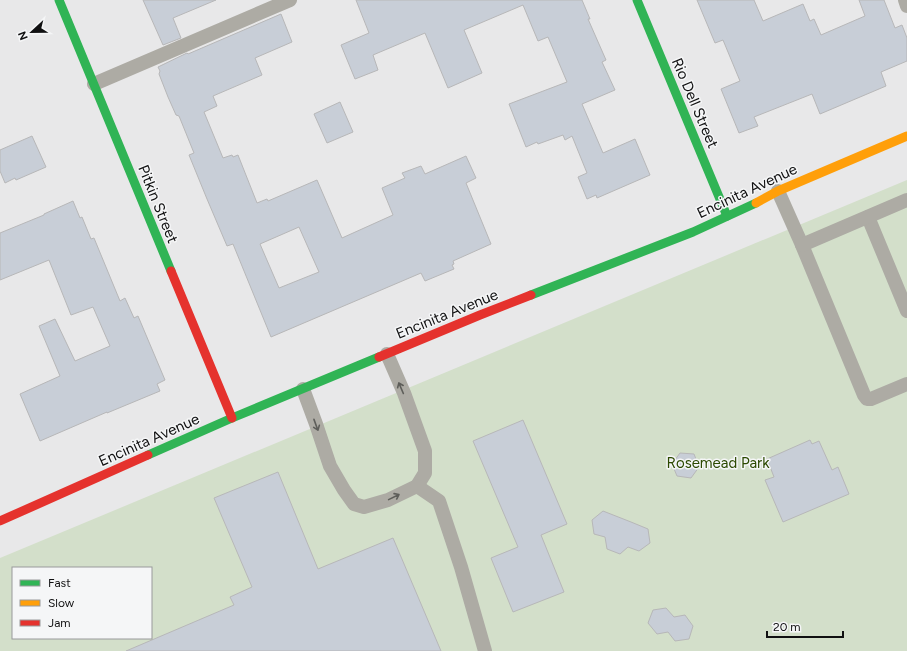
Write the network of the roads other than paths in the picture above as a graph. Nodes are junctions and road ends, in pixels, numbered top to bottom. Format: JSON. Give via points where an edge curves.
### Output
{"nodes":[{"id":1,"x":59,"y":0,"type":"edge"},
{"id":2,"x":290,"y":0,"type":"edge"},
{"id":3,"x":637,"y":0,"type":"edge"},
{"id":4,"x":905,"y":0,"type":"edge"},
{"id":5,"x":907,"y":6,"type":"edge"},
{"id":6,"x":94,"y":84,"type":"junction"},
{"id":7,"x":907,"y":136,"type":"edge"},
{"id":8,"x":778,"y":191,"type":"junction"},
{"id":9,"x":907,"y":200,"type":"edge"},
{"id":10,"x":727,"y":216,"type":"junction"},
{"id":11,"x":868,"y":217,"type":"junction"},
{"id":12,"x":802,"y":245,"type":"junction"},
{"id":13,"x":907,"y":311,"type":"edge"},
{"id":14,"x":387,"y":354,"type":"junction"},
{"id":15,"x":907,"y":384,"type":"edge"},
{"id":16,"x":303,"y":389,"type":"junction"},
{"id":17,"x":232,"y":418,"type":"junction"},
{"id":18,"x":417,"y":486,"type":"junction"},
{"id":19,"x":0,"y":521,"type":"edge"},
{"id":20,"x":486,"y":651,"type":"edge"}],
"edges":[{"from":1,"to":6,"type":"street","name":"Pitkin Street"},
{"from":2,"to":6,"type":"lane"},
{"from":3,"to":10,"type":"street","name":"Rio Dell Street"},
{"from":4,"to":5,"type":"lane"},
{"from":6,"to":17,"type":"street","name":"Pitkin Street"},
{"from":7,"to":8,"type":"street","name":"Encinita Avenue"},
{"from":8,"to":10,"type":"street","name":"Encinita Avenue"},
{"from":8,"to":12,"type":"lane"},
{"from":9,"to":11,"type":"lane"},
{"from":10,"to":14,"type":"street","name":"Encinita Avenue","via":[[693,232]]},
{"from":11,"to":12,"type":"lane"},
{"from":11,"to":13,"type":"lane"},
{"from":12,"to":15,"type":"lane","via":[[867,399]]},
{"from":14,"to":16,"type":"street","name":"Encinita Avenue"},
{"from":18,"to":14,"type":"lane","one_way":true,"via":[[424,473],[425,451]]},
{"from":16,"to":17,"type":"street","name":"Encinita Avenue"},
{"from":16,"to":18,"type":"lane","one_way":true,"via":[[330,466],[354,504],[364,506],[388,500]]},
{"from":17,"to":19,"type":"street","name":"Encinita Avenue"},
{"from":18,"to":20,"type":"lane","via":[[439,501]]}]}
